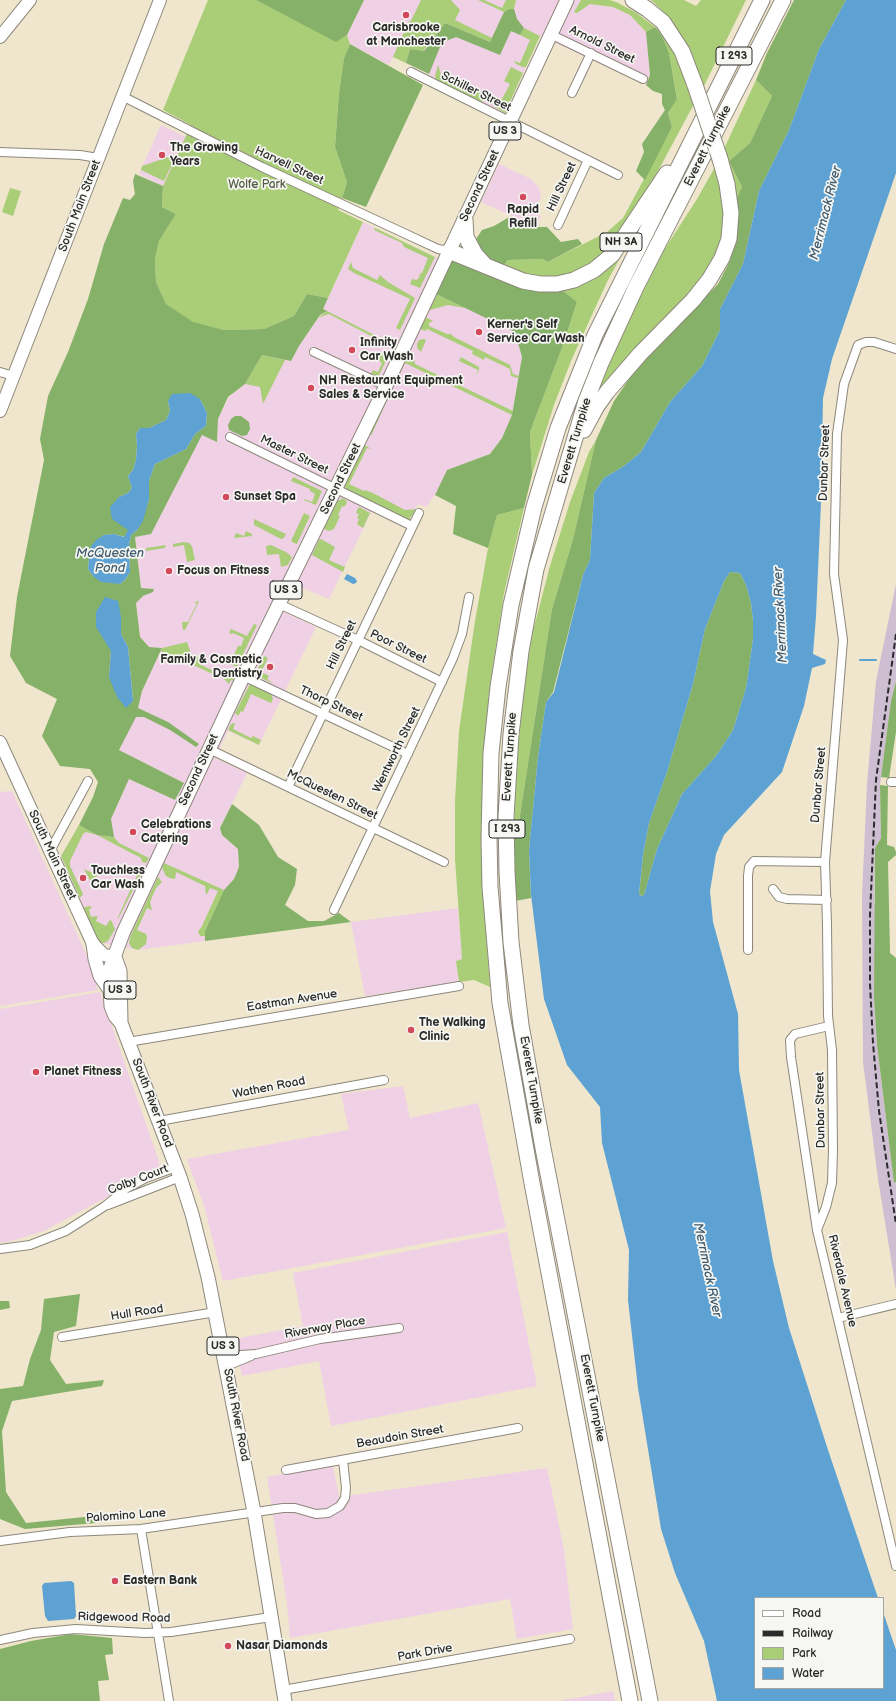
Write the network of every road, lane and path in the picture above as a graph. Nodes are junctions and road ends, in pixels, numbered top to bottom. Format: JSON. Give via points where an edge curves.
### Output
{"nodes":[{"id":1,"x":30,"y":0,"type":"edge"},
{"id":2,"x":160,"y":0,"type":"edge"},
{"id":3,"x":567,"y":0,"type":"edge"},
{"id":4,"x":633,"y":0,"type":"edge"},
{"id":5,"x":758,"y":0,"type":"edge"},
{"id":6,"x":762,"y":0,"type":"edge"},
{"id":7,"x":783,"y":0,"type":"edge"},
{"id":8,"x":550,"y":34,"type":"junction"},
{"id":9,"x":0,"y":36,"type":"edge"},
{"id":10,"x":737,"y":50,"type":"junction"},
{"id":11,"x":590,"y":53,"type":"junction"},
{"id":12,"x":411,"y":72,"type":"dead end"},
{"id":13,"x":643,"y":79,"type":"dead end"},
{"id":14,"x":572,"y":93,"type":"dead end"},
{"id":15,"x":122,"y":96,"type":"junction"},
{"id":16,"x":707,"y":112,"type":"junction"},
{"id":17,"x":510,"y":122,"type":"junction"},
{"id":18,"x":0,"y":152,"type":"edge"},
{"id":19,"x":98,"y":158,"type":"junction"},
{"id":20,"x":588,"y":160,"type":"junction"},
{"id":21,"x":618,"y":174,"type":"dead end"},
{"id":22,"x":465,"y":220,"type":"junction"},
{"id":23,"x":558,"y":225,"type":"dead end"},
{"id":24,"x":449,"y":251,"type":"junction"},
{"id":25,"x":484,"y":265,"type":"junction"},
{"id":26,"x":896,"y":349,"type":"edge"},
{"id":27,"x":314,"y":352,"type":"dead end"},
{"id":28,"x":0,"y":372,"type":"edge"},
{"id":29,"x":14,"y":376,"type":"junction"},
{"id":30,"x":386,"y":386,"type":"junction"},
{"id":31,"x":0,"y":411,"type":"edge"},
{"id":32,"x":230,"y":437,"type":"dead end"},
{"id":33,"x":336,"y":488,"type":"junction"},
{"id":34,"x":419,"y":513,"type":"dead end"},
{"id":35,"x":412,"y":526,"type":"junction"},
{"id":36,"x":536,"y":569,"type":"junction"},
{"id":37,"x":469,"y":597,"type":"dead end"},
{"id":38,"x":279,"y":604,"type":"junction"},
{"id":39,"x":358,"y":640,"type":"junction"},
{"id":40,"x":243,"y":676,"type":"junction"},
{"id":41,"x":442,"y":682,"type":"junction"},
{"id":42,"x":322,"y":713,"type":"junction"},
{"id":43,"x":2,"y":749,"type":"edge"},
{"id":44,"x":209,"y":749,"type":"junction"},
{"id":45,"x":408,"y":754,"type":"junction"},
{"id":46,"x":88,"y":782,"type":"dead end"},
{"id":47,"x":288,"y":787,"type":"junction"},
{"id":48,"x":373,"y":828,"type":"junction"},
{"id":49,"x":50,"y":851,"type":"junction"},
{"id":50,"x":444,"y":862,"type":"dead end"},
{"id":51,"x":825,"y":862,"type":"junction"},
{"id":52,"x":773,"y":889,"type":"dead end"},
{"id":53,"x":827,"y":900,"type":"junction"},
{"id":54,"x":334,"y":910,"type":"dead end"},
{"id":55,"x":93,"y":944,"type":"junction"},
{"id":56,"x":748,"y":950,"type":"dead end"},
{"id":57,"x":115,"y":957,"type":"junction"},
{"id":58,"x":459,"y":986,"type":"dead end"},
{"id":59,"x":109,"y":989,"type":"junction"},
{"id":60,"x":122,"y":1023,"type":"junction"},
{"id":61,"x":829,"y":1026,"type":"junction"},
{"id":62,"x":128,"y":1042,"type":"junction"},
{"id":63,"x":384,"y":1080,"type":"dead end"},
{"id":64,"x":159,"y":1121,"type":"junction"},
{"id":65,"x":178,"y":1172,"type":"junction"},
{"id":66,"x":817,"y":1230,"type":"junction"},
{"id":67,"x":0,"y":1249,"type":"edge"},
{"id":68,"x":896,"y":1304,"type":"edge"},
{"id":69,"x":216,"y":1312,"type":"junction"},
{"id":70,"x":838,"y":1318,"type":"junction"},
{"id":71,"x":400,"y":1328,"type":"dead end"},
{"id":72,"x":62,"y":1337,"type":"dead end"},
{"id":73,"x":226,"y":1361,"type":"junction"},
{"id":74,"x":518,"y":1428,"type":"dead end"},
{"id":75,"x":343,"y":1460,"type":"junction"},
{"id":76,"x":286,"y":1470,"type":"dead end"},
{"id":77,"x":254,"y":1512,"type":"junction"},
{"id":78,"x":141,"y":1529,"type":"junction"},
{"id":79,"x":0,"y":1541,"type":"edge"},
{"id":80,"x":896,"y":1566,"type":"edge"},
{"id":81,"x":271,"y":1617,"type":"junction"},
{"id":82,"x":158,"y":1633,"type":"junction"},
{"id":83,"x":570,"y":1639,"type":"dead end"},
{"id":84,"x":0,"y":1640,"type":"edge"},
{"id":85,"x":284,"y":1695,"type":"edge"},
{"id":86,"x":169,"y":1701,"type":"edge"},
{"id":87,"x":630,"y":1701,"type":"edge"},
{"id":88,"x":650,"y":1701,"type":"edge"}],
"edges":[{"from":1,"to":9,"type":"main road"},
{"from":2,"to":15,"type":"main road","name":"South Main Street"},
{"from":3,"to":8,"type":"main road","name":"Second Street","number":"US 3"},
{"from":4,"to":36,"type":"highway","bridge":true,"via":[[663,22],[682,52],[727,184],[731,213],[729,240],[709,280],[640,354],[594,411],[580,439]]},
{"from":5,"to":10,"type":"highway"},
{"from":6,"to":10,"type":"highway","name":"Everett Turnpike","number":"I 293"},
{"from":7,"to":36,"type":"highway","name":"Everett Turnpike","number":"I 293","via":[[643,273],[601,363],[586,401]]},
{"from":8,"to":11,"type":"street","name":"Arnold Street"},
{"from":8,"to":17,"type":"main road","name":"Second Street","number":"US 3"},
{"from":10,"to":16,"type":"highway","name":"Everett Turnpike","number":"I 293"},
{"from":11,"to":13,"type":"street","name":"Arnold Street"},
{"from":11,"to":14,"type":"street"},
{"from":12,"to":17,"type":"street","name":"Schiller Street"},
{"from":15,"to":19,"type":"main road","name":"South Main Street"},
{"from":15,"to":24,"type":"street","name":"Harvell Street","via":[[262,168],[438,249]]},
{"from":16,"to":25,"type":"highway","number":"NH 3A","via":[[633,226],[612,255],[594,270],[574,280],[540,284],[523,281]]},
{"from":16,"to":87,"type":"highway","name":"Everett Turnpike","number":"I 293","via":[[596,335],[558,428],[522,556],[505,640],[494,720],[490,780],[490,887],[500,1003]]},
{"from":17,"to":20,"type":"street","name":"Schiller Street"},
{"from":17,"to":22,"type":"main road","name":"Second Street","number":"US 3"},
{"from":18,"to":19,"type":"street"},
{"from":19,"to":29,"type":"main road","name":"South Main Street"},
{"from":20,"to":21,"type":"street","name":"Schiller Street"},
{"from":20,"to":23,"type":"street","name":"Hill Street"},
{"from":22,"to":24,"type":"main road","name":"Second Street","number":"US 3"},
{"from":22,"to":25,"type":"highway","via":[[467,240]]},
{"from":24,"to":25,"type":"highway"},
{"from":24,"to":30,"type":"main road","name":"Second Street","number":"US 3"},
{"from":26,"to":51,"type":"street","name":"Dunbar Street","via":[[874,342],[858,345],[844,384],[837,434],[834,574],[843,640]]},
{"from":27,"to":30,"type":"street"},
{"from":28,"to":29,"type":"street"},
{"from":29,"to":31,"type":"main road","name":"South Main Street"},
{"from":30,"to":33,"type":"main road","name":"Second Street","number":"US 3"},
{"from":32,"to":33,"type":"street","name":"Master Street"},
{"from":33,"to":35,"type":"street","name":"Master Street"},
{"from":33,"to":38,"type":"main road","name":"Second Street","number":"US 3"},
{"from":34,"to":35,"type":"street","name":"Hill Street"},
{"from":35,"to":39,"type":"street","name":"Hill Street"},
{"from":36,"to":88,"type":"highway","name":"Everett Turnpike","number":"I 293","via":[[521,651],[508,775],[507,859],[511,942],[521,1025],[543,1148]]},
{"from":37,"to":41,"type":"street","name":"Wentworth Street","via":[[459,642]]},
{"from":38,"to":39,"type":"street","name":"Poor Street"},
{"from":38,"to":40,"type":"main road","name":"Second Street","number":"US 3"},
{"from":39,"to":41,"type":"street","name":"Poor Street"},
{"from":39,"to":42,"type":"street","name":"Hill Street"},
{"from":40,"to":42,"type":"street","name":"Thorp Street"},
{"from":40,"to":44,"type":"main road","name":"Second Street","number":"US 3"},
{"from":41,"to":45,"type":"street","name":"Wentworth Street"},
{"from":42,"to":45,"type":"street","name":"Thorp Street"},
{"from":42,"to":47,"type":"street","name":"Hill Street","via":[[318,727]]},
{"from":43,"to":49,"type":"main road","name":"South Main Street"},
{"from":44,"to":47,"type":"street","name":"McQuesten Street"},
{"from":44,"to":57,"type":"main road","name":"Second Street","number":"US 3","via":[[123,933]]},
{"from":45,"to":48,"type":"street","name":"Wentworth Street"},
{"from":46,"to":49,"type":"street"},
{"from":47,"to":48,"type":"street","name":"McQuesten Street"},
{"from":48,"to":50,"type":"street","name":"McQuesten Street"},
{"from":48,"to":54,"type":"street","name":"Wentworth Street"},
{"from":49,"to":55,"type":"main road","name":"South Main Street"},
{"from":51,"to":53,"type":"street","name":"Dunbar Street"},
{"from":51,"to":56,"type":"street","via":[[754,861],[749,867],[748,876]]},
{"from":52,"to":53,"type":"street","via":[[779,897],[787,899]]},
{"from":53,"to":61,"type":"street","name":"Dunbar Street"},
{"from":55,"to":57,"type":"main road","name":"South Main Street","via":[[104,955]]},
{"from":55,"to":59,"type":"main road","via":[[100,976]]},
{"from":57,"to":59,"type":"main road","name":"South River Road","number":"US 3","via":[[109,971]]},
{"from":57,"to":60,"type":"main road","name":"South River Road","number":"US 3","via":[[120,971]]},
{"from":58,"to":62,"type":"street","name":"Eastman Avenue"},
{"from":59,"to":60,"type":"main road","name":"South River Road","number":"US 3","via":[[111,1006],[115,1016]]},
{"from":60,"to":62,"type":"main road","name":"South River Road","number":"US 3"},
{"from":61,"to":66,"type":"street","name":"Dunbar Street","via":[[832,1050],[833,1172],[826,1207]]},
{"from":61,"to":66,"type":"street","name":"Riverdale Avenue","via":[[795,1034],[790,1040]]},
{"from":62,"to":64,"type":"main road","name":"South River Road","number":"US 3"},
{"from":63,"to":64,"type":"street","name":"Wathen Road"},
{"from":64,"to":65,"type":"main road","name":"South River Road","number":"US 3"},
{"from":65,"to":67,"type":"street","name":"Colby Court","via":[[105,1206],[66,1231],[30,1245]]},
{"from":65,"to":69,"type":"main road","name":"South River Road","number":"US 3","via":[[192,1214]]},
{"from":66,"to":70,"type":"street","name":"Riverdale Avenue"},
{"from":68,"to":70,"type":"street"},
{"from":69,"to":72,"type":"street","name":"Hull Road"},
{"from":69,"to":73,"type":"main road","name":"South River Road","number":"US 3"},
{"from":70,"to":80,"type":"street","name":"Riverdale Avenue"},
{"from":71,"to":73,"type":"street","name":"Riverway Place","via":[[320,1339]]},
{"from":73,"to":77,"type":"main road","name":"South River Road","number":"US 3"},
{"from":74,"to":75,"type":"street","name":"Beaudoin Street"},
{"from":75,"to":76,"type":"street","name":"Beaudoin Street"},
{"from":75,"to":77,"type":"street","name":"Palomino Lane","via":[[346,1494],[343,1502],[335,1510],[318,1514],[287,1507]]},
{"from":77,"to":78,"type":"street","name":"Palomino Lane"},
{"from":77,"to":81,"type":"main road","name":"South River Road","number":"US 3"},
{"from":78,"to":79,"type":"street","name":"Palomino Lane","via":[[70,1532]]},
{"from":78,"to":82,"type":"street"},
{"from":81,"to":82,"type":"street","name":"Ridgewood Road"},
{"from":81,"to":85,"type":"main road","name":"South River Road","number":"US 3"},
{"from":82,"to":84,"type":"street","name":"Ridgewood Road","via":[[76,1629],[33,1633]]},
{"from":82,"to":86,"type":"street"},
{"from":83,"to":85,"type":"street","name":"Park Drive"}]}
